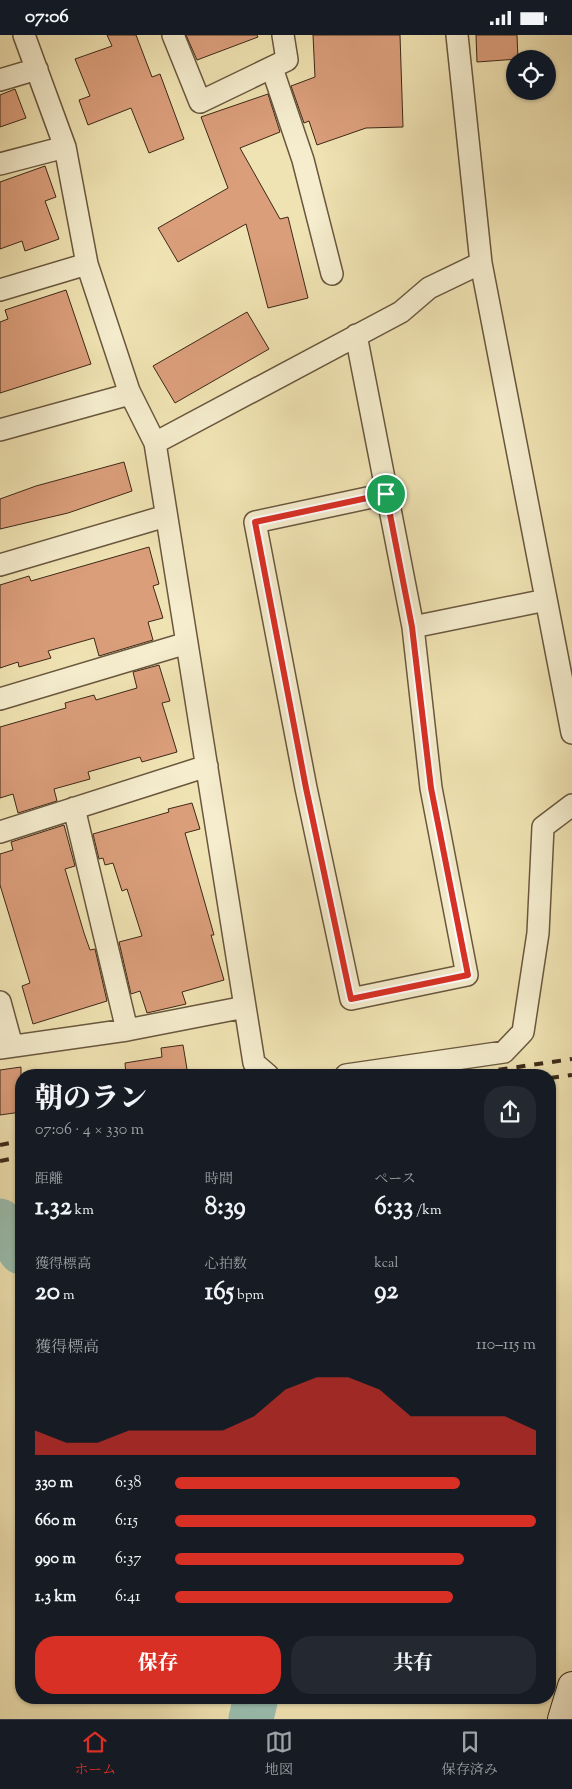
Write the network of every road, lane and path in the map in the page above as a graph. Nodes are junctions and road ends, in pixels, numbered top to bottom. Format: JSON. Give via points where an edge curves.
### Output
{"nodes":[{"id":1,"x":24,"y":35,"type":"edge"},
{"id":2,"x":173,"y":35,"type":"edge"},
{"id":3,"x":284,"y":35,"type":"edge"},
{"id":4,"x":457,"y":35,"type":"edge"},
{"id":5,"x":272,"y":68,"type":"junction"},
{"id":6,"x":37,"y":69,"type":"junction"},
{"id":7,"x":0,"y":80,"type":"edge"},
{"id":8,"x":65,"y":147,"type":"junction"},
{"id":9,"x":0,"y":164,"type":"edge"},
{"id":10,"x":481,"y":263,"type":"junction"},
{"id":11,"x":87,"y":264,"type":"junction"},
{"id":12,"x":332,"y":274,"type":"dead end"},
{"id":13,"x":0,"y":290,"type":"edge"},
{"id":14,"x":356,"y":335,"type":"junction"},
{"id":15,"x":130,"y":394,"type":"junction"},
{"id":16,"x":0,"y":430,"type":"edge"},
{"id":17,"x":154,"y":443,"type":"junction"},
{"id":18,"x":386,"y":494,"type":"junction"},
{"id":19,"x":166,"y":516,"type":"junction"},
{"id":20,"x":0,"y":565,"type":"edge"},
{"id":21,"x":546,"y":600,"type":"junction"},
{"id":22,"x":412,"y":627,"type":"junction"},
{"id":23,"x":187,"y":643,"type":"junction"},
{"id":24,"x":0,"y":699,"type":"edge"},
{"id":25,"x":572,"y":733,"type":"edge"},
{"id":26,"x":207,"y":766,"type":"junction"},
{"id":27,"x":572,"y":805,"type":"edge"},
{"id":28,"x":74,"y":808,"type":"junction"},
{"id":29,"x":0,"y":832,"type":"edge"},
{"id":30,"x":0,"y":1002,"type":"edge"},
{"id":31,"x":245,"y":1007,"type":"junction"},
{"id":32,"x":127,"y":1030,"type":"junction"},
{"id":33,"x":6,"y":1047,"type":"edge"},
{"id":34,"x":261,"y":1069,"type":"edge"},
{"id":35,"x":389,"y":1069,"type":"edge"},
{"id":36,"x":572,"y":1686,"type":"edge"},
{"id":37,"x":562,"y":1719,"type":"edge"}],
"edges":[{"from":1,"to":6,"type":"street"},
{"from":2,"to":5,"type":"street","via":[[200,101]]},
{"from":3,"to":5,"type":"street","via":[[287,60]]},
{"from":4,"to":10,"type":"street"},
{"from":5,"to":12,"type":"street","via":[[303,160]]},
{"from":6,"to":7,"type":"street"},
{"from":6,"to":8,"type":"street"},
{"from":8,"to":9,"type":"street"},
{"from":8,"to":11,"type":"street"},
{"from":10,"to":14,"type":"street","via":[[428,288],[401,312]]},
{"from":10,"to":21,"type":"street"},
{"from":11,"to":13,"type":"street"},
{"from":11,"to":15,"type":"street"},
{"from":14,"to":17,"type":"street"},
{"from":14,"to":18,"type":"street"},
{"from":15,"to":16,"type":"street"},
{"from":15,"to":17,"type":"street"},
{"from":17,"to":19,"type":"street"},
{"from":18,"to":22,"type":"street"},
{"from":18,"to":22,"type":"street","via":[[255,522],[351,999],[468,975],[431,788]]},
{"from":19,"to":20,"type":"street"},
{"from":19,"to":23,"type":"street"},
{"from":21,"to":22,"type":"street"},
{"from":21,"to":25,"type":"street"},
{"from":23,"to":24,"type":"street"},
{"from":23,"to":26,"type":"street"},
{"from":26,"to":28,"type":"street"},
{"from":26,"to":31,"type":"street"},
{"from":27,"to":35,"type":"street","via":[[543,827],[538,933],[523,1032],[504,1053]]},
{"from":28,"to":29,"type":"street"},
{"from":28,"to":32,"type":"street"},
{"from":30,"to":33,"type":"street"},
{"from":31,"to":32,"type":"street"},
{"from":31,"to":34,"type":"street","via":[[254,1063]]},
{"from":32,"to":33,"type":"street"},
{"from":36,"to":37,"type":"street"}]}
